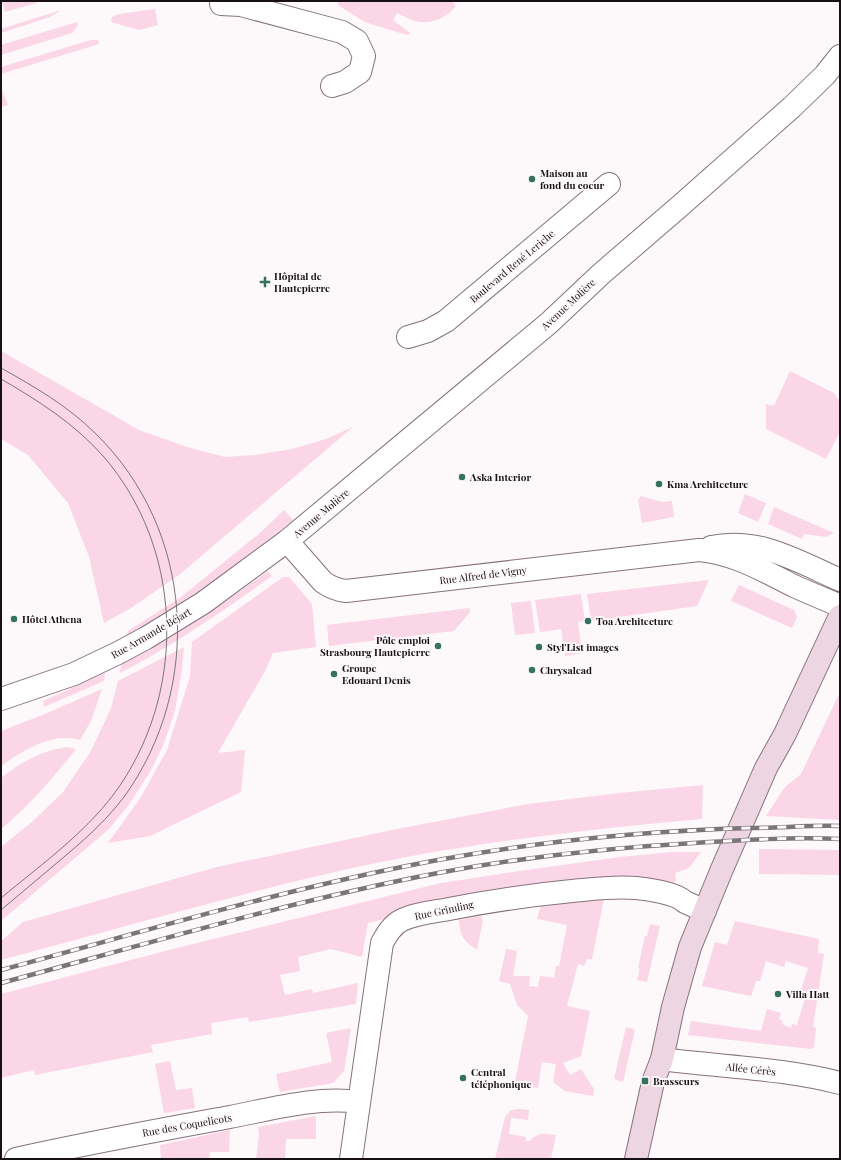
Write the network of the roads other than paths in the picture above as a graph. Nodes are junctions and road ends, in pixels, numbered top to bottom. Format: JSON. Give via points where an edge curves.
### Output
{"nodes":[{"id":1,"x":221,"y":4,"type":"dead end"},
{"id":2,"x":840,"y":56,"type":"edge"},
{"id":3,"x":332,"y":86,"type":"dead end"},
{"id":4,"x":609,"y":184,"type":"dead end"},
{"id":5,"x":408,"y":337,"type":"dead end"},
{"id":6,"x":287,"y":541,"type":"junction"},
{"id":7,"x":699,"y":550,"type":"junction"},
{"id":8,"x":840,"y":580,"type":"edge"},
{"id":9,"x":840,"y":606,"type":"edge"},
{"id":10,"x":840,"y":616,"type":"edge"},
{"id":11,"x":1,"y":699,"type":"edge"},
{"id":12,"x":705,"y":911,"type":"junction"},
{"id":13,"x":662,"y":1058,"type":"junction"},
{"id":14,"x":840,"y":1083,"type":"edge"},
{"id":15,"x":359,"y":1102,"type":"junction"},
{"id":16,"x":88,"y":1151,"type":"edge"},
{"id":17,"x":16,"y":1159,"type":"edge"},
{"id":18,"x":351,"y":1159,"type":"edge"},
{"id":19,"x":636,"y":1159,"type":"edge"},
{"id":20,"x":652,"y":1159,"type":"edge"}],
"edges":[{"from":1,"to":3,"type":"street","via":[[241,5],[300,20],[342,32],[357,41],[364,56],[360,72],[345,82]]},
{"from":2,"to":6,"type":"street","name":"Avenue Molière","via":[[825,75],[792,107],[601,274],[549,323]]},
{"from":4,"to":5,"type":"street","name":"Boulevard René Leriche","via":[[446,321],[428,331]]},
{"from":6,"to":7,"type":"street","name":"Rue Alfred de Vigny","via":[[323,582],[337,590],[346,591]]},
{"from":6,"to":11,"type":"street","name":"Rue Armande Béjart","via":[[203,603],[146,638],[74,674]]},
{"from":7,"to":8,"type":"street","name":"Rue Alfred de Vigny","via":[[719,545],[753,545],[769,549]]},
{"from":7,"to":9,"type":"street","name":"Rue Alfred de Vigny","via":[[732,557]]},
{"from":10,"to":12,"type":"main road","via":[[785,734],[748,801]]},
{"from":12,"to":13,"type":"main road","via":[[680,980]]},
{"from":12,"to":15,"type":"street","name":"Rue Grimling","via":[[668,894],[622,887],[475,904],[412,916],[401,921],[393,926],[382,943]]},
{"from":13,"to":14,"type":"street","name":"Allée Cérès","via":[[778,1072]]},
{"from":13,"to":19,"type":"main road","via":[[653,1082]]},
{"from":13,"to":20,"type":"main road","via":[[659,1122]]},
{"from":15,"to":16,"type":"street","name":"Rue des Coquelicots","via":[[342,1099],[312,1102]]},
{"from":15,"to":18,"type":"street","name":"Rue Grimling"},
{"from":16,"to":17,"type":"street","name":"Rue des Coquelicots"}]}
